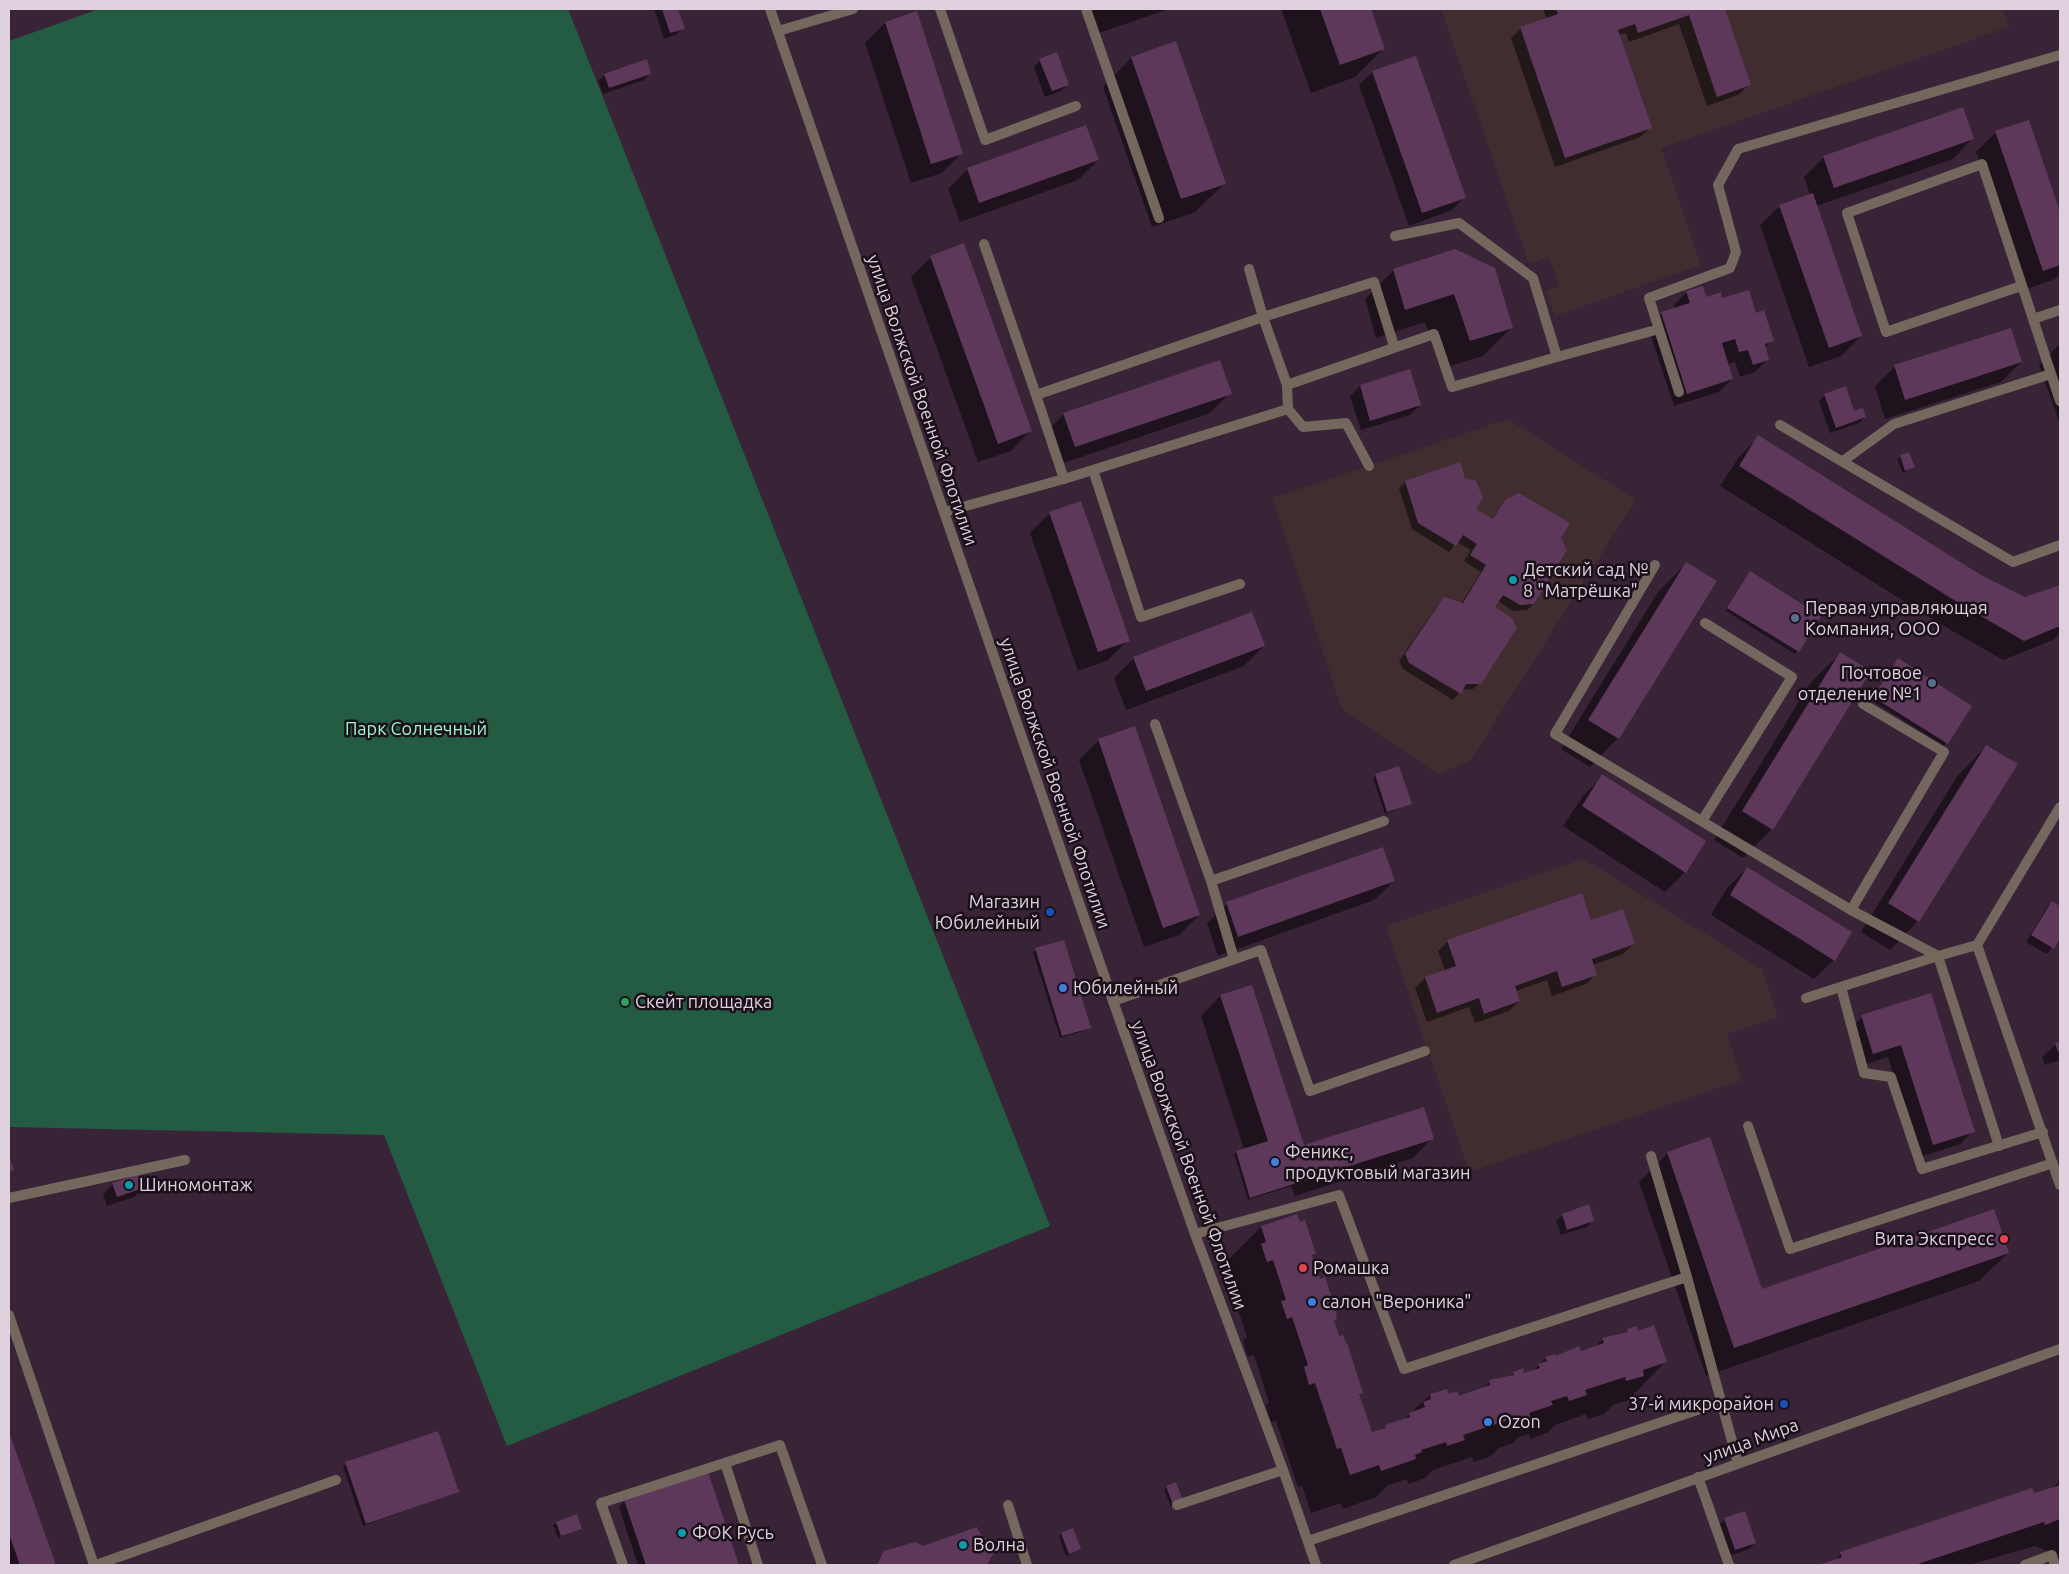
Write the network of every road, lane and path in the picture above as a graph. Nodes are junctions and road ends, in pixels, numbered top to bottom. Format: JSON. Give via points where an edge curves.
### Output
{"nodes":[{"id":1,"x":770,"y":9,"type":"edge"},
{"id":2,"x":853,"y":9,"type":"edge"},
{"id":3,"x":940,"y":9,"type":"edge"},
{"id":4,"x":1086,"y":9,"type":"edge"},
{"id":5,"x":778,"y":31,"type":"junction"},
{"id":6,"x":2060,"y":55,"type":"edge"},
{"id":7,"x":1076,"y":106,"type":"dead end"},
{"id":8,"x":1159,"y":218,"type":"dead end"},
{"id":9,"x":1395,"y":236,"type":"dead end"},
{"id":10,"x":984,"y":244,"type":"dead end"},
{"id":11,"x":1249,"y":269,"type":"dead end"},
{"id":12,"x":2021,"y":286,"type":"junction"},
{"id":13,"x":2060,"y":310,"type":"edge"},
{"id":14,"x":1263,"y":317,"type":"junction"},
{"id":15,"x":2033,"y":319,"type":"junction"},
{"id":16,"x":1659,"y":329,"type":"junction"},
{"id":17,"x":1394,"y":346,"type":"junction"},
{"id":18,"x":1558,"y":358,"type":"junction"},
{"id":19,"x":2050,"y":374,"type":"junction"},
{"id":20,"x":1287,"y":385,"type":"junction"},
{"id":21,"x":1680,"y":392,"type":"dead end"},
{"id":22,"x":1036,"y":395,"type":"junction"},
{"id":23,"x":2060,"y":401,"type":"edge"},
{"id":24,"x":1288,"y":409,"type":"junction"},
{"id":25,"x":1780,"y":425,"type":"dead end"},
{"id":26,"x":1843,"y":461,"type":"junction"},
{"id":27,"x":1369,"y":466,"type":"dead end"},
{"id":28,"x":1092,"y":470,"type":"junction"},
{"id":29,"x":1064,"y":479,"type":"junction"},
{"id":30,"x":944,"y":512,"type":"junction"},
{"id":31,"x":2060,"y":545,"type":"edge"},
{"id":32,"x":1655,"y":565,"type":"dead end"},
{"id":33,"x":1240,"y":584,"type":"dead end"},
{"id":34,"x":1705,"y":623,"type":"dead end"},
{"id":35,"x":1863,"y":704,"type":"dead end"},
{"id":36,"x":1155,"y":724,"type":"dead end"},
{"id":37,"x":2060,"y":807,"type":"edge"},
{"id":38,"x":1384,"y":820,"type":"dead end"},
{"id":39,"x":1702,"y":821,"type":"junction"},
{"id":40,"x":1211,"y":881,"type":"junction"},
{"id":41,"x":1852,"y":910,"type":"junction"},
{"id":42,"x":1977,"y":945,"type":"junction"},
{"id":43,"x":1938,"y":956,"type":"junction"},
{"id":44,"x":1234,"y":959,"type":"junction"},
{"id":45,"x":1841,"y":987,"type":"junction"},
{"id":46,"x":1806,"y":998,"type":"dead end"},
{"id":47,"x":1113,"y":1002,"type":"junction"},
{"id":48,"x":1425,"y":1051,"type":"dead end"},
{"id":49,"x":1748,"y":1126,"type":"dead end"},
{"id":50,"x":2043,"y":1132,"type":"junction"},
{"id":51,"x":1999,"y":1146,"type":"junction"},
{"id":52,"x":1651,"y":1156,"type":"dead end"},
{"id":53,"x":185,"y":1160,"type":"dead end"},
{"id":54,"x":2053,"y":1163,"type":"junction"},
{"id":55,"x":2060,"y":1185,"type":"edge"},
{"id":56,"x":9,"y":1198,"type":"edge"},
{"id":57,"x":1195,"y":1234,"type":"junction"},
{"id":58,"x":1687,"y":1277,"type":"junction"},
{"id":59,"x":9,"y":1315,"type":"edge"},
{"id":60,"x":2060,"y":1349,"type":"edge"},
{"id":61,"x":1721,"y":1402,"type":"junction"},
{"id":62,"x":725,"y":1463,"type":"junction"},
{"id":63,"x":1738,"y":1463,"type":"junction"},
{"id":64,"x":1283,"y":1470,"type":"junction"},
{"id":65,"x":1698,"y":1477,"type":"junction"},
{"id":66,"x":336,"y":1480,"type":"dead end"},
{"id":67,"x":1008,"y":1505,"type":"dead end"},
{"id":68,"x":1177,"y":1505,"type":"dead end"},
{"id":69,"x":1308,"y":1542,"type":"junction"},
{"id":70,"x":95,"y":1565,"type":"edge"},
{"id":71,"x":623,"y":1565,"type":"edge"},
{"id":72,"x":758,"y":1565,"type":"edge"},
{"id":73,"x":822,"y":1565,"type":"edge"},
{"id":74,"x":1027,"y":1565,"type":"edge"},
{"id":75,"x":1316,"y":1565,"type":"edge"},
{"id":76,"x":1454,"y":1565,"type":"edge"},
{"id":77,"x":1729,"y":1565,"type":"edge"},
{"id":78,"x":2025,"y":1565,"type":"edge"},
{"id":79,"x":2055,"y":1565,"type":"edge"}],
"edges":[{"from":1,"to":5,"type":"street","name":"улица Волжской Военной Флотилии"},
{"from":2,"to":5,"type":"street"},
{"from":3,"to":7,"type":"street","via":[[985,140]]},
{"from":4,"to":8,"type":"street"},
{"from":5,"to":30,"type":"street","name":"улица Волжской Военной Флотилии"},
{"from":6,"to":16,"type":"street","via":[[1738,149],[1718,185],[1736,252],[1730,268],[1649,298]]},
{"from":9,"to":18,"type":"street","via":[[1458,223],[1533,278]]},
{"from":10,"to":22,"type":"street"},
{"from":11,"to":14,"type":"street"},
{"from":12,"to":12,"type":"street","via":[[1982,164],[1847,213],[1886,332]]},
{"from":12,"to":15,"type":"street"},
{"from":13,"to":15,"type":"street"},
{"from":14,"to":17,"type":"street","via":[[1374,282]]},
{"from":14,"to":20,"type":"street"},
{"from":14,"to":22,"type":"street"},
{"from":15,"to":19,"type":"street"},
{"from":16,"to":18,"type":"street"},
{"from":16,"to":21,"type":"street"},
{"from":17,"to":18,"type":"street","via":[[1434,334],[1452,387]]},
{"from":17,"to":20,"type":"street"},
{"from":19,"to":23,"type":"street"},
{"from":19,"to":26,"type":"street","via":[[1894,424]]},
{"from":20,"to":24,"type":"street"},
{"from":22,"to":29,"type":"street"},
{"from":24,"to":27,"type":"street","via":[[1303,427],[1346,423]]},
{"from":24,"to":28,"type":"street"},
{"from":25,"to":26,"type":"street"},
{"from":26,"to":31,"type":"street","via":[[2013,562]]},
{"from":28,"to":29,"type":"street"},
{"from":28,"to":33,"type":"street","via":[[1141,617]]},
{"from":29,"to":30,"type":"street"},
{"from":30,"to":47,"type":"street","name":"улица Волжской Военной Флотилии"},
{"from":32,"to":39,"type":"street","via":[[1555,734]]},
{"from":34,"to":39,"type":"street","via":[[1792,677]]},
{"from":35,"to":41,"type":"street","via":[[1944,752]]},
{"from":36,"to":40,"type":"street"},
{"from":37,"to":42,"type":"street"},
{"from":38,"to":40,"type":"street"},
{"from":39,"to":41,"type":"street"},
{"from":40,"to":44,"type":"street"},
{"from":41,"to":43,"type":"street"},
{"from":42,"to":43,"type":"street"},
{"from":42,"to":50,"type":"street"},
{"from":43,"to":45,"type":"street"},
{"from":43,"to":51,"type":"street"},
{"from":44,"to":47,"type":"street"},
{"from":44,"to":48,"type":"street","via":[[1261,950],[1310,1092]]},
{"from":45,"to":46,"type":"street"},
{"from":45,"to":51,"type":"street","via":[[1864,1073],[1891,1077],[1922,1169]]},
{"from":47,"to":57,"type":"street","name":"улица Волжской Военной Флотилии"},
{"from":49,"to":54,"type":"street","via":[[1790,1249]]},
{"from":50,"to":51,"type":"street"},
{"from":50,"to":54,"type":"street"},
{"from":52,"to":58,"type":"street"},
{"from":53,"to":56,"type":"street"},
{"from":54,"to":55,"type":"street"},
{"from":57,"to":58,"type":"street","via":[[1339,1195],[1404,1369]]},
{"from":57,"to":64,"type":"street","name":"улица Волжской Военной Флотилии"},
{"from":58,"to":61,"type":"street"},
{"from":59,"to":70,"type":"street"},
{"from":60,"to":63,"type":"street","name":"улица Мира"},
{"from":61,"to":63,"type":"street"},
{"from":61,"to":69,"type":"street"},
{"from":62,"to":71,"type":"street","via":[[601,1503]]},
{"from":62,"to":72,"type":"street"},
{"from":62,"to":73,"type":"street","via":[[780,1445]]},
{"from":63,"to":65,"type":"street","name":"улица Мира"},
{"from":64,"to":68,"type":"street"},
{"from":64,"to":69,"type":"street","name":"улица Волжской Военной Флотилии"},
{"from":65,"to":76,"type":"street","name":"улица Мира"},
{"from":65,"to":77,"type":"street"},
{"from":66,"to":70,"type":"street"},
{"from":67,"to":74,"type":"street"},
{"from":69,"to":75,"type":"street","name":"улица Волжской Военной Флотилии"},
{"from":78,"to":79,"type":"street","via":[[2052,1555]]}]}
